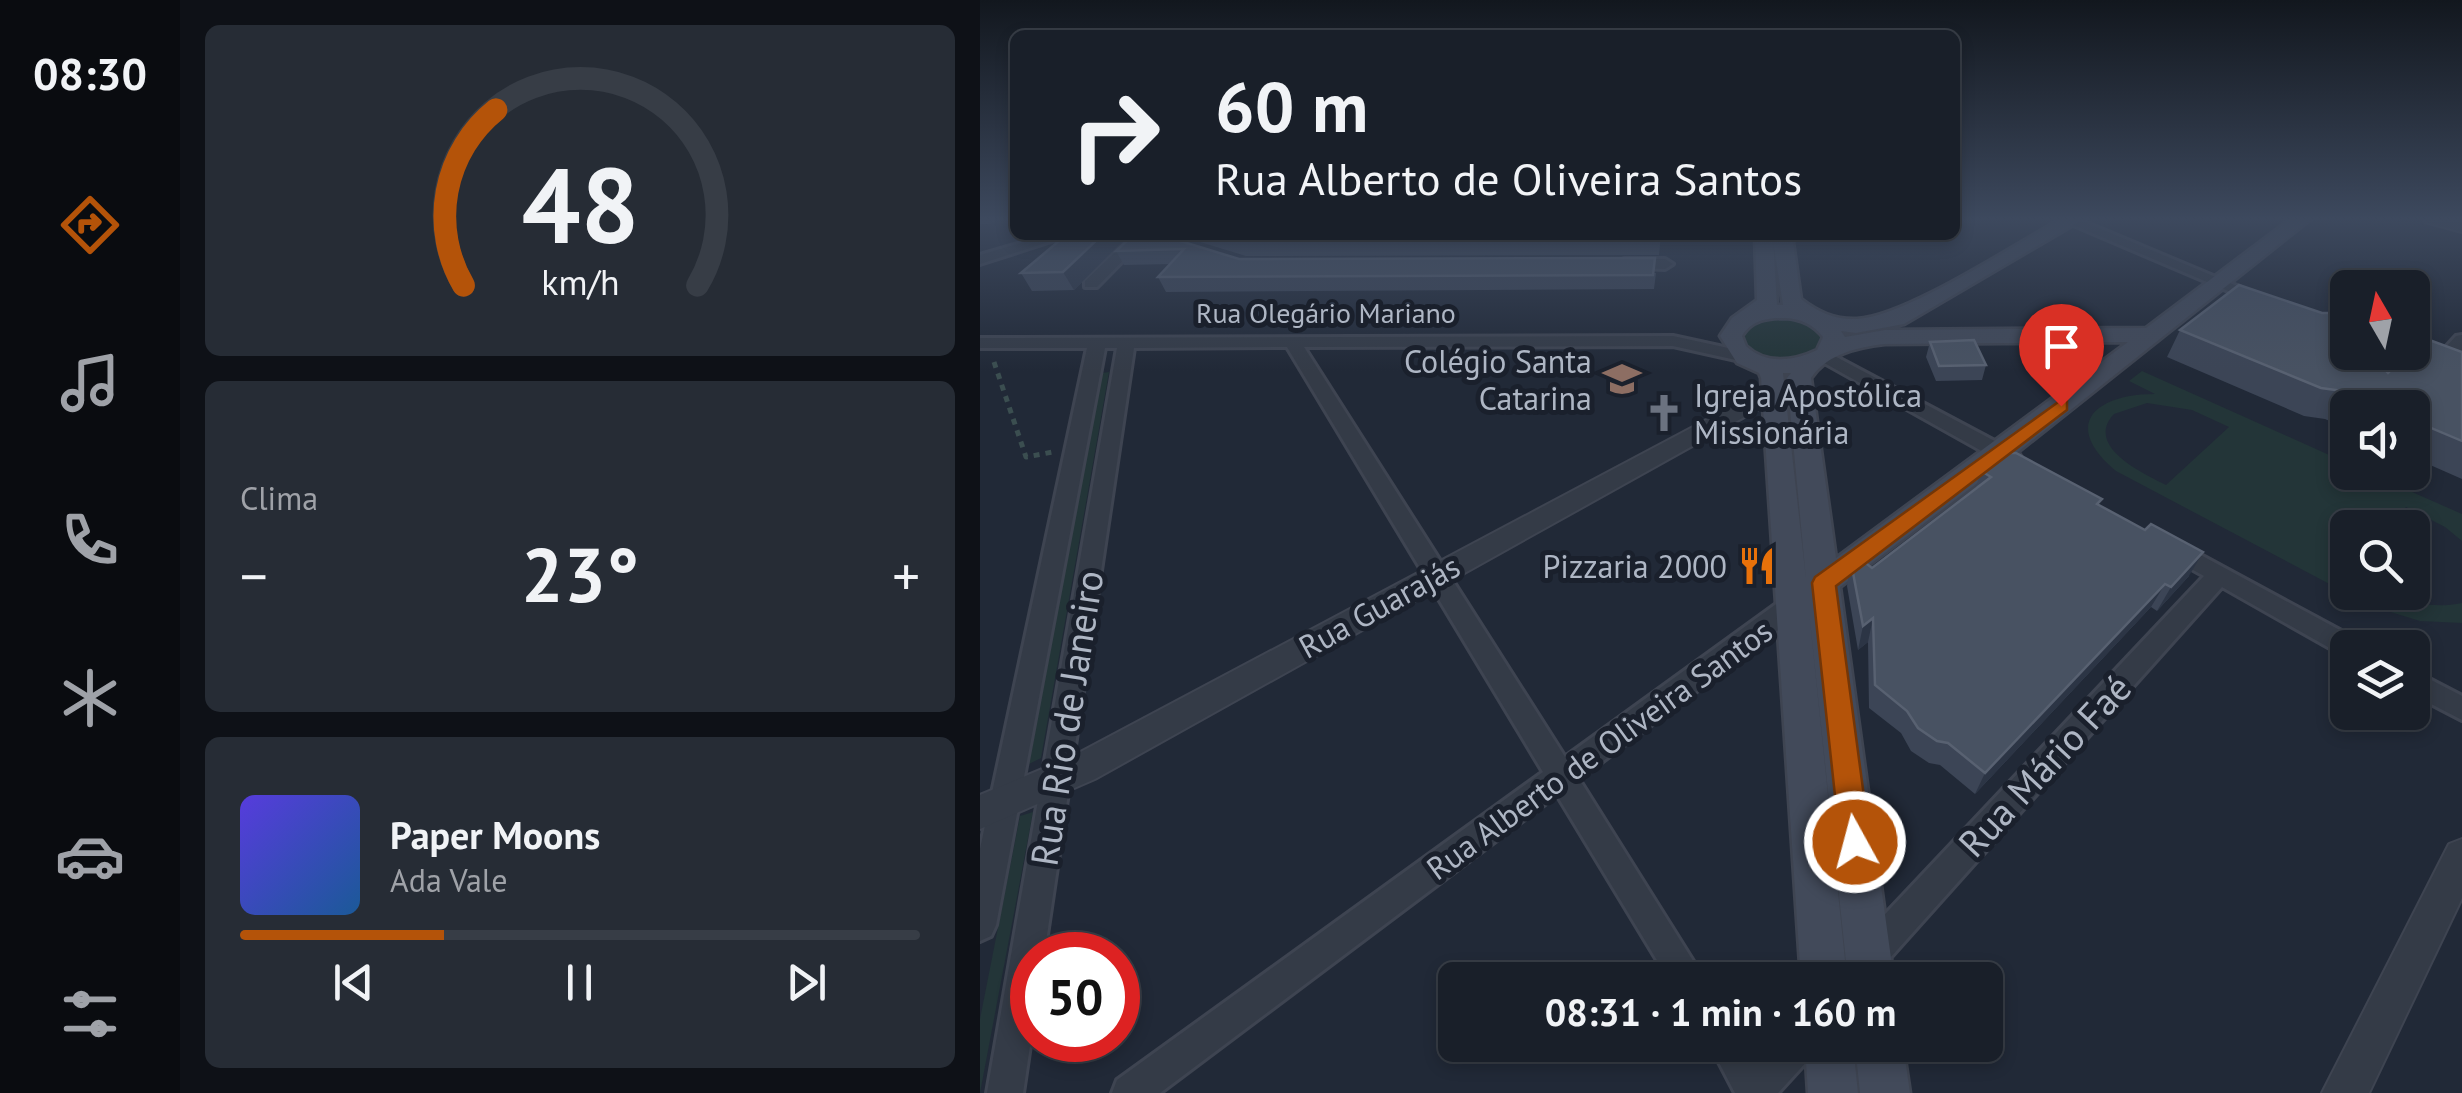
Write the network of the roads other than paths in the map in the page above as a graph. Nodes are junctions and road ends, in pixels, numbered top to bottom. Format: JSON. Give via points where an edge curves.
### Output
{"nodes":[{"id":1,"x":1106,"y":269,"type":"edge"},
{"id":2,"x":1765,"y":269,"type":"edge"},
{"id":3,"x":1786,"y":269,"type":"edge"},
{"id":4,"x":1984,"y":269,"type":"edge"},
{"id":5,"x":2186,"y":269,"type":"edge"},
{"id":6,"x":2236,"y":269,"type":"edge"},
{"id":7,"x":2218,"y":283,"type":"junction"},
{"id":8,"x":1091,"y":284,"type":"dead end"},
{"id":9,"x":2278,"y":306,"type":"edge"},
{"id":10,"x":1909,"y":313,"type":"junction"},
{"id":11,"x":1749,"y":317,"type":"junction"},
{"id":12,"x":1814,"y":318,"type":"junction"},
{"id":13,"x":2152,"y":335,"type":"junction"},
{"id":14,"x":1925,"y":336,"type":"junction"},
{"id":15,"x":2462,"y":340,"type":"edge"},
{"id":16,"x":1673,"y":341,"type":"junction"},
{"id":17,"x":1292,"y":342,"type":"junction"},
{"id":18,"x":984,"y":343,"type":"edge"},
{"id":19,"x":1097,"y":343,"type":"junction"},
{"id":20,"x":1126,"y":343,"type":"junction"},
{"id":21,"x":1822,"y":356,"type":"junction"},
{"id":22,"x":1752,"y":360,"type":"junction"},
{"id":23,"x":2430,"y":364,"type":"edge"},
{"id":24,"x":2438,"y":367,"type":"junction"},
{"id":25,"x":2462,"y":377,"type":"edge"},
{"id":26,"x":1774,"y":391,"type":"junction"},
{"id":27,"x":2000,"y":452,"type":"junction"},
{"id":28,"x":2036,"y":472,"type":"edge"},
{"id":29,"x":2153,"y":537,"type":"edge"},
{"id":30,"x":2220,"y":574,"type":"junction"},
{"id":31,"x":1436,"y":575,"type":"junction"},
{"id":32,"x":1824,"y":583,"type":"junction"},
{"id":33,"x":1792,"y":606,"type":"junction"},
{"id":34,"x":2330,"y":636,"type":"edge"},
{"id":35,"x":2430,"y":692,"type":"edge"},
{"id":36,"x":2462,"y":709,"type":"edge"},
{"id":37,"x":1562,"y":777,"type":"junction"},
{"id":38,"x":1055,"y":780,"type":"junction"},
{"id":39,"x":993,"y":806,"type":"edge"},
{"id":40,"x":2462,"y":856,"type":"edge"},
{"id":41,"x":980,"y":924,"type":"edge"},
{"id":42,"x":1677,"y":962,"type":"edge"},
{"id":43,"x":1822,"y":962,"type":"edge"},
{"id":44,"x":1869,"y":962,"type":"edge"},
{"id":45,"x":1875,"y":962,"type":"edge"},
{"id":46,"x":1738,"y":1062,"type":"edge"},
{"id":47,"x":1782,"y":1062,"type":"edge"},
{"id":48,"x":1830,"y":1062,"type":"edge"},
{"id":49,"x":1881,"y":1062,"type":"edge"},
{"id":50,"x":1756,"y":1092,"type":"edge"},
{"id":51,"x":1005,"y":1093,"type":"edge"},
{"id":52,"x":1130,"y":1093,"type":"edge"},
{"id":53,"x":1833,"y":1093,"type":"edge"},
{"id":54,"x":1885,"y":1093,"type":"edge"},
{"id":55,"x":2345,"y":1093,"type":"edge"}],
"edges":[{"from":1,"to":8,"type":"street"},
{"from":2,"to":11,"type":"main road","via":[[1768,302]]},
{"from":3,"to":12,"type":"main road","via":[[1790,301]]},
{"from":4,"to":10,"type":"main road"},
{"from":5,"to":7,"type":"street"},
{"from":6,"to":7,"type":"main road","name":"Rua Alberto de Oliveira Santos"},
{"from":7,"to":9,"type":"street"},
{"from":7,"to":13,"type":"main road","name":"Rua Alberto de Oliveira Santos"},
{"from":10,"to":12,"type":"main road","via":[[1871,326]]},
{"from":10,"to":14,"type":"main road","via":[[1908,326]]},
{"from":11,"to":12,"type":"main road","via":[[1785,311]]},
{"from":11,"to":16,"type":"street","name":"Rua Olegário Mariano"},
{"from":11,"to":22,"type":"main road","via":[[1731,336]]},
{"from":12,"to":21,"type":"main road","via":[[1834,337]]},
{"from":13,"to":14,"type":"main road"},
{"from":13,"to":27,"type":"main road","name":"Rua Alberto de Oliveira Santos"},
{"from":14,"to":21,"type":"main road","via":[[1869,338]]},
{"from":15,"to":24,"type":"street"},
{"from":16,"to":17,"type":"street","name":"Rua Olegário Mariano"},
{"from":16,"to":22,"type":"street","name":"Rua Olegário Mariano"},
{"from":17,"to":20,"type":"street","name":"Rua Olegário Mariano"},
{"from":17,"to":31,"type":"street"},
{"from":18,"to":19,"type":"street","name":"Rua Olegário Mariano"},
{"from":19,"to":20,"type":"street","name":"Rua Olegário Mariano"},
{"from":19,"to":39,"type":"street","name":"Rua Rio de Janeiro"},
{"from":20,"to":38,"type":"street","name":"Rua Rio de Janeiro"},
{"from":21,"to":22,"type":"main road","via":[[1784,367]]},
{"from":21,"to":27,"type":"street"},
{"from":21,"to":32,"type":"main road","via":[[1799,378]]},
{"from":22,"to":26,"type":"main road","via":[[1772,372]]},
{"from":23,"to":24,"type":"street"},
{"from":24,"to":25,"type":"street"},
{"from":26,"to":31,"type":"street","name":"Rua Guarajás"},
{"from":26,"to":33,"type":"main road"},
{"from":27,"to":28,"type":"street"},
{"from":27,"to":32,"type":"main road","name":"Rua Alberto de Oliveira Santos"},
{"from":29,"to":30,"type":"street"},
{"from":30,"to":34,"type":"street"},
{"from":30,"to":45,"type":"street","name":"Rua Mário Faé"},
{"from":31,"to":37,"type":"street"},
{"from":31,"to":38,"type":"street","name":"Rua Guarajás"},
{"from":32,"to":33,"type":"main road","name":"Rua Alberto de Oliveira Santos"},
{"from":32,"to":44,"type":"main road"},
{"from":33,"to":37,"type":"street","name":"Rua Alberto de Oliveira Santos"},
{"from":33,"to":43,"type":"main road"},
{"from":35,"to":36,"type":"street"},
{"from":37,"to":42,"type":"street"},
{"from":37,"to":52,"type":"street","name":"Rua Alberto de Oliveira Santos"},
{"from":38,"to":39,"type":"street","name":"Rua Guarajás"},
{"from":38,"to":51,"type":"street","name":"Rua Rio de Janeiro"},
{"from":39,"to":41,"type":"street","name":"Rua Rio de Janeiro"},
{"from":40,"to":55,"type":"street"},
{"from":46,"to":50,"type":"street"},
{"from":47,"to":50,"type":"street"},
{"from":48,"to":53,"type":"main road"},
{"from":49,"to":54,"type":"main road"}]}
